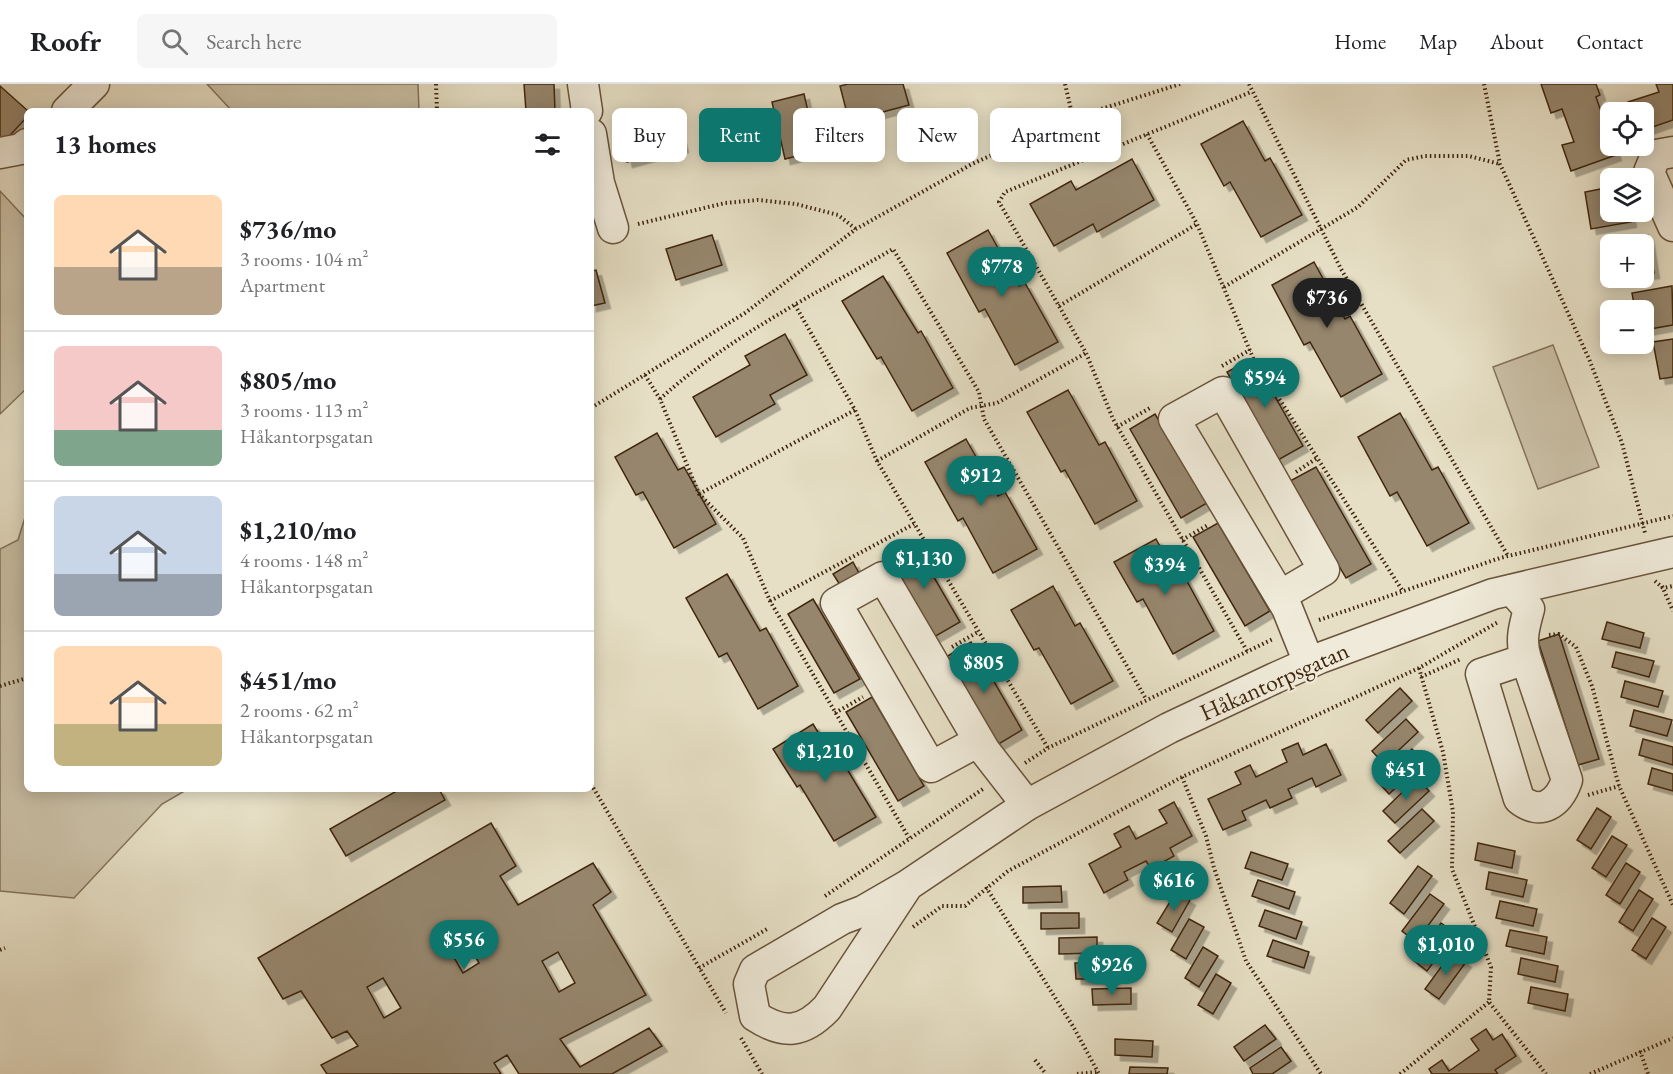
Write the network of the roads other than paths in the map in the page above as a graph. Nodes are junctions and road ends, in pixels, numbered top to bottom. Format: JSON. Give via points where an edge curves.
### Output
{"nodes":[{"id":1,"x":94,"y":84,"type":"edge"},
{"id":2,"x":584,"y":84,"type":"edge"},
{"id":3,"x":70,"y":108,"type":"edge"},
{"id":4,"x":587,"y":108,"type":"edge"},
{"id":5,"x":594,"y":152,"type":"edge"},
{"id":6,"x":1673,"y":152,"type":"edge"},
{"id":7,"x":1673,"y":226,"type":"edge"},
{"id":8,"x":613,"y":228,"type":"road end"},
{"id":9,"x":1673,"y":552,"type":"edge"},
{"id":10,"x":1280,"y":596,"type":"junction"},
{"id":11,"x":1520,"y":599,"type":"junction"},
{"id":12,"x":1524,"y":653,"type":"junction"},
{"id":13,"x":1309,"y":663,"type":"junction"},
{"id":14,"x":978,"y":741,"type":"junction"},
{"id":15,"x":1027,"y":805,"type":"junction"},
{"id":16,"x":908,"y":885,"type":"junction"}],
"edges":[{"from":1,"to":3,"type":"street"},
{"from":2,"to":4,"type":"street"},
{"from":5,"to":8,"type":"street"},
{"from":6,"to":7,"type":"street","via":[[1656,155],[1649,172]]},
{"from":9,"to":11,"type":"street","name":"Håkantorpsgatan"},
{"from":10,"to":10,"type":"street","via":[[1174,420],[1223,392],[1324,570]]},
{"from":10,"to":13,"type":"street"},
{"from":11,"to":12,"type":"street"},
{"from":11,"to":13,"type":"street","name":"Håkantorpsgatan","via":[[1494,594]]},
{"from":12,"to":12,"type":"street","via":[[1567,780],[1562,794],[1551,806],[1538,808],[1519,799],[1481,674]]},
{"from":13,"to":15,"type":"street","name":"Håkantorpsgatan","via":[[1169,728]]},
{"from":14,"to":14,"type":"street","via":[[883,577],[836,603],[931,767]]},
{"from":14,"to":15,"type":"street"},
{"from":15,"to":16,"type":"street","name":"Håkantorpsgatan"},
{"from":16,"to":16,"type":"street","name":"Håkantorpsgatan","via":[[755,970],[749,984],[755,1016],[783,1029],[813,1022],[827,1008]]}]}
